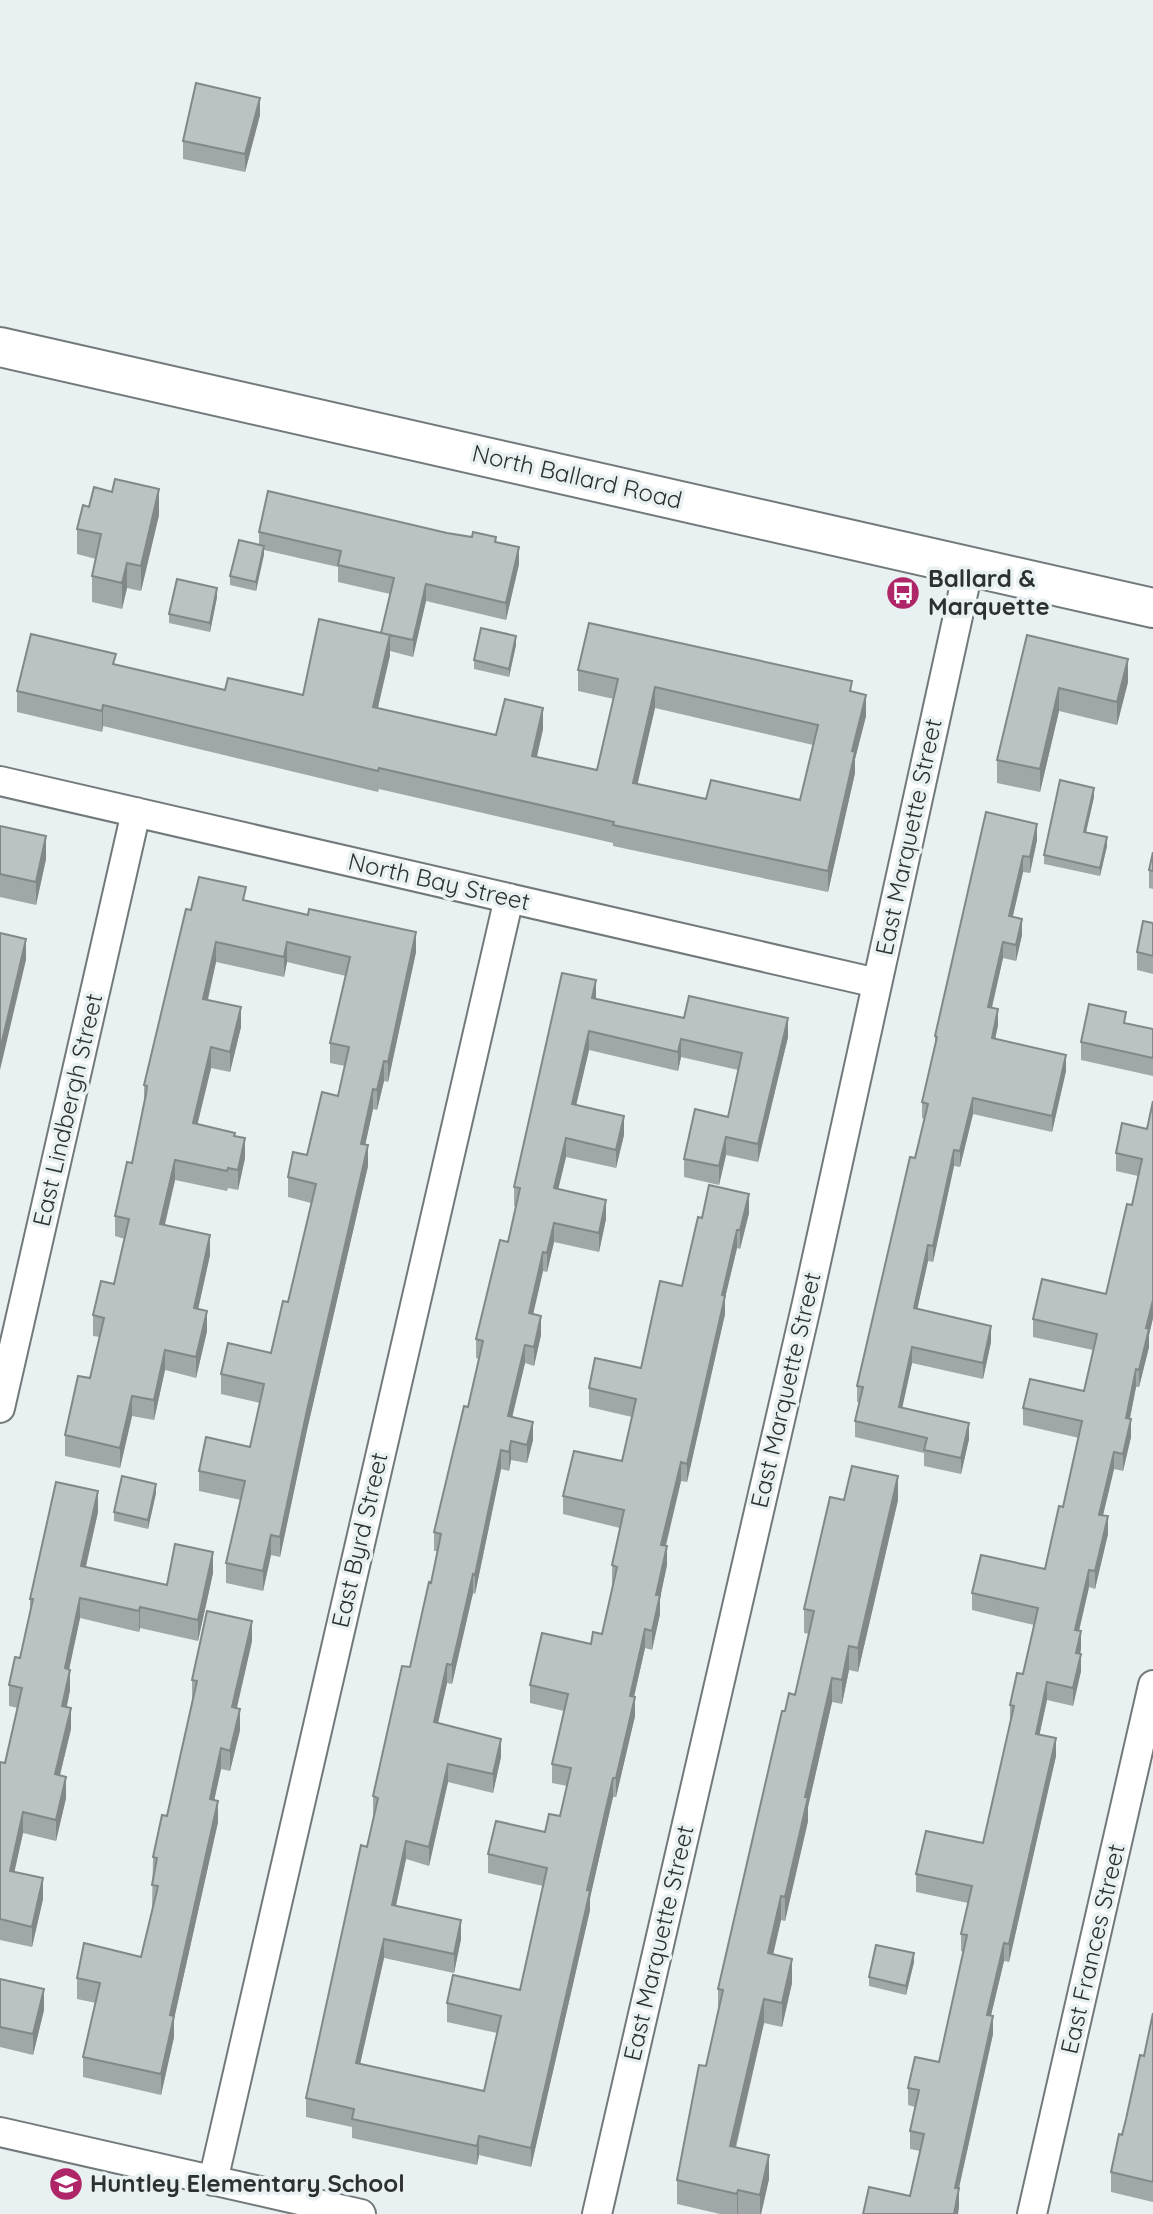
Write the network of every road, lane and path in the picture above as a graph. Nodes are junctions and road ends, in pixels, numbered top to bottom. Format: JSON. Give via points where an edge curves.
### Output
{"nodes":[{"id":1,"x":0,"y":347,"type":"edge"},
{"id":2,"x":970,"y":565,"type":"junction"},
{"id":3,"x":1153,"y":608,"type":"edge"},
{"id":4,"x":0,"y":781,"type":"edge"},
{"id":5,"x":136,"y":812,"type":"junction"},
{"id":6,"x":509,"y":898,"type":"junction"},
{"id":7,"x":877,"y":983,"type":"junction"},
{"id":8,"x":0,"y":1408,"type":"edge"},
{"id":9,"x":1153,"y":1685,"type":"edge"},
{"id":10,"x":0,"y":2133,"type":"edge"},
{"id":11,"x":214,"y":2181,"type":"junction"},
{"id":12,"x":361,"y":2214,"type":"edge"},
{"id":13,"x":597,"y":2214,"type":"edge"},
{"id":14,"x":1032,"y":2214,"type":"edge"}],
"edges":[{"from":1,"to":2,"type":"main road","name":"North Ballard Road"},
{"from":2,"to":3,"type":"main road","name":"North Ballard Road"},
{"from":2,"to":7,"type":"street","name":"East Marquette Street"},
{"from":4,"to":5,"type":"street","name":"North Bay Street"},
{"from":5,"to":6,"type":"street","name":"North Bay Street"},
{"from":5,"to":8,"type":"street","name":"East Lindbergh Street"},
{"from":6,"to":7,"type":"street","name":"North Bay Street"},
{"from":6,"to":11,"type":"street","name":"East Byrd Street"},
{"from":7,"to":13,"type":"street","name":"East Marquette Street"},
{"from":9,"to":14,"type":"street","name":"East Frances Street"},
{"from":10,"to":11,"type":"street"},
{"from":11,"to":12,"type":"street"}]}
